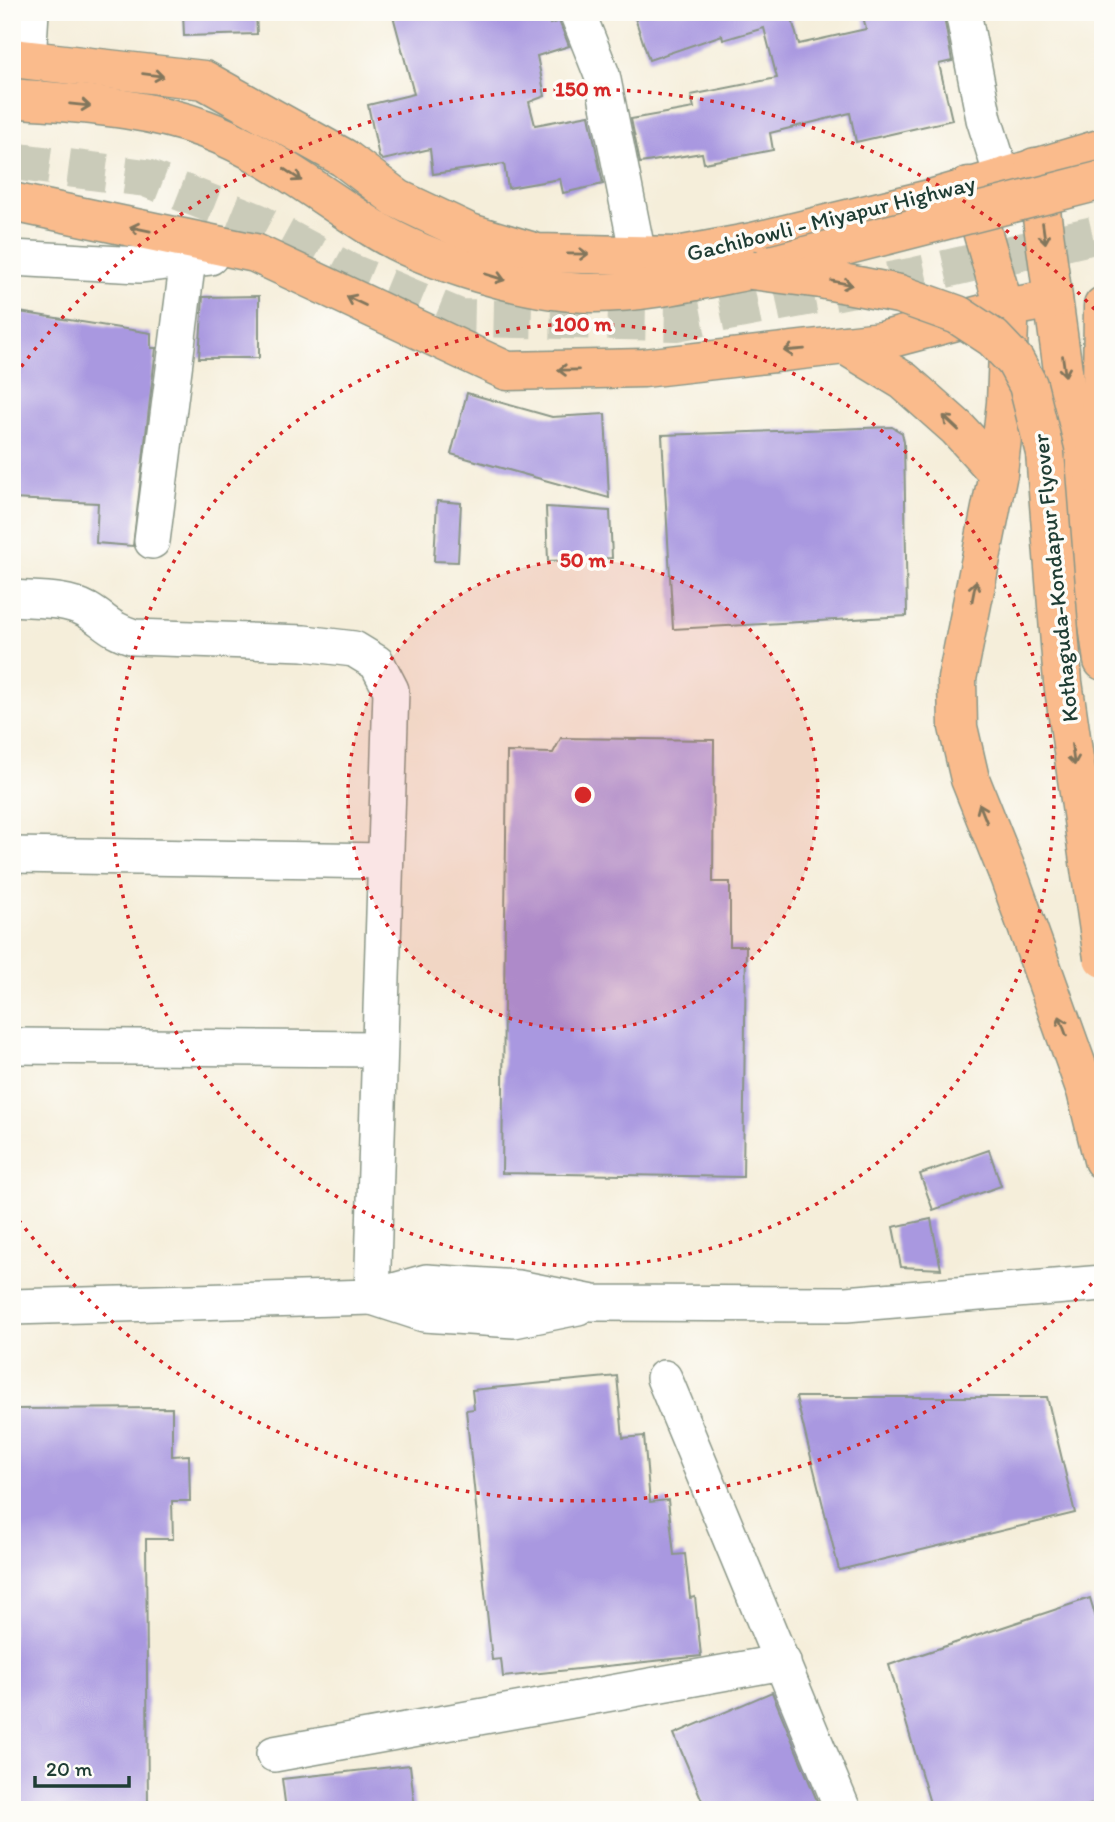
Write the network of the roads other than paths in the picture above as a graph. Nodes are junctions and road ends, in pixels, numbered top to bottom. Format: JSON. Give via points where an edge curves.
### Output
{"nodes":[{"id":1,"x":31,"y":12,"type":"edge"},
{"id":2,"x":578,"y":12,"type":"edge"},
{"id":3,"x":963,"y":12,"type":"edge"},
{"id":4,"x":20,"y":59,"type":"edge"},
{"id":5,"x":12,"y":98,"type":"edge"},
{"id":6,"x":1103,"y":148,"type":"edge"},
{"id":7,"x":1002,"y":177,"type":"junction"},
{"id":8,"x":1103,"y":180,"type":"edge"},
{"id":9,"x":12,"y":201,"type":"edge"},
{"id":10,"x":255,"y":253,"type":"junction"},
{"id":11,"x":638,"y":255,"type":"junction"},
{"id":12,"x":12,"y":258,"type":"edge"},
{"id":13,"x":188,"y":259,"type":"junction"},
{"id":14,"x":751,"y":270,"type":"junction"},
{"id":15,"x":1053,"y":299,"type":"junction"},
{"id":16,"x":1103,"y":306,"type":"edge"},
{"id":17,"x":1006,"y":307,"type":"junction"},
{"id":18,"x":845,"y":345,"type":"junction"},
{"id":19,"x":998,"y":473,"type":"junction"},
{"id":20,"x":1088,"y":537,"type":"junction"},
{"id":21,"x":152,"y":541,"type":"dead end"},
{"id":22,"x":12,"y":598,"type":"edge"},
{"id":23,"x":1102,"y":643,"type":"edge"},
{"id":24,"x":12,"y":855,"type":"edge"},
{"id":25,"x":384,"y":861,"type":"junction"},
{"id":26,"x":1103,"y":958,"type":"edge"},
{"id":27,"x":12,"y":1046,"type":"edge"},
{"id":28,"x":378,"y":1049,"type":"junction"},
{"id":29,"x":1103,"y":1160,"type":"edge"},
{"id":30,"x":1103,"y":1283,"type":"edge"},
{"id":31,"x":372,"y":1297,"type":"junction"},
{"id":32,"x":12,"y":1307,"type":"edge"},
{"id":33,"x":664,"y":1378,"type":"dead end"},
{"id":34,"x":783,"y":1662,"type":"junction"},
{"id":35,"x":274,"y":1754,"type":"dead end"},
{"id":36,"x":843,"y":1810,"type":"edge"}],
"edges":[{"from":1,"to":4,"type":"street"},
{"from":2,"to":11,"type":"street","via":[[602,75]]},
{"from":3,"to":7,"type":"street","via":[[984,119]]},
{"from":4,"to":11,"type":"main road","name":"Gachibowli - Miyapur Highway","one_way":true,"via":[[204,80],[344,158],[398,199],[470,233],[537,253]]},
{"from":5,"to":14,"type":"main road","name":"Kothaguda-Kondapur Flyover","one_way":true,"via":[[142,111],[205,129],[275,162],[376,230],[450,263],[520,284],[594,293]]},
{"from":6,"to":7,"type":"main road","name":"Gachibowli - Miyapur Highway"},
{"from":7,"to":11,"type":"main road","name":"Gachibowli - Miyapur Highway","via":[[753,242],[677,256]]},
{"from":7,"to":15,"type":"main road","one_way":true},
{"from":7,"to":17,"type":"main road"},
{"from":8,"to":14,"type":"main road","name":"Kothaguda-Kondapur Flyover","bridge":true},
{"from":10,"to":9,"type":"main road","one_way":true},
{"from":10,"to":13,"type":"street"},
{"from":18,"to":10,"type":"main road","one_way":true,"via":[[644,368],[507,372]]},
{"from":12,"to":13,"type":"street","via":[[139,265]]},
{"from":13,"to":21,"type":"street"},
{"from":14,"to":26,"type":"main road","name":"Kothaguda-Kondapur Flyover","one_way":true,"bridge":true,"via":[[899,294],[958,314],[993,338],[1015,361],[1028,385],[1045,453],[1063,682]]},
{"from":15,"to":17,"type":"main road"},
{"from":15,"to":20,"type":"main road","one_way":true},
{"from":16,"to":20,"type":"main road","via":[[1102,391]]},
{"from":17,"to":18,"type":"main road","via":[[881,341]]},
{"from":17,"to":19,"type":"main road","via":[[1006,402]]},
{"from":19,"to":18,"type":"main road","one_way":true,"via":[[904,381]]},
{"from":29,"to":19,"type":"main road","one_way":true,"via":[[1086,1091],[970,779],[958,727],[957,679]]},
{"from":20,"to":23,"type":"main road"},
{"from":22,"to":25,"type":"street","via":[[69,602],[88,610],[114,631],[134,637],[304,643],[354,649],[376,663],[391,691]]},
{"from":24,"to":25,"type":"street"},
{"from":25,"to":28,"type":"street"},
{"from":27,"to":28,"type":"street"},
{"from":28,"to":31,"type":"street"},
{"from":30,"to":31,"type":"street","via":[[846,1304],[593,1303],[518,1289],[426,1282]]},
{"from":31,"to":32,"type":"street"},
{"from":33,"to":34,"type":"street"},
{"from":34,"to":35,"type":"street"},
{"from":34,"to":36,"type":"street"}]}
